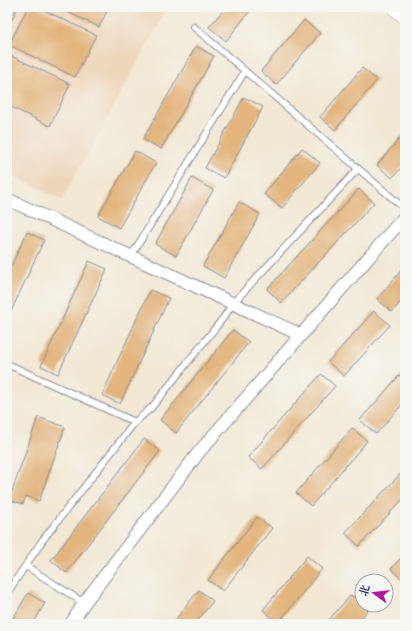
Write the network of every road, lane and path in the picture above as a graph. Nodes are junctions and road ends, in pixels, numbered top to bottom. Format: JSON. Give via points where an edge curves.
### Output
{"nodes":[{"id":1,"x":396,"y":7,"type":"edge"},
{"id":2,"x":405,"y":15,"type":"edge"},
{"id":3,"x":194,"y":27,"type":"dead end"},
{"id":4,"x":245,"y":71,"type":"junction"},
{"id":5,"x":358,"y":169,"type":"junction"},
{"id":6,"x":7,"y":199,"type":"edge"},
{"id":7,"x":405,"y":209,"type":"edge"},
{"id":8,"x":405,"y":216,"type":"edge"},
{"id":9,"x":131,"y":256,"type":"junction"},
{"id":10,"x":233,"y":303,"type":"junction"},
{"id":11,"x":301,"y":335,"type":"junction"},
{"id":12,"x":7,"y":364,"type":"edge"},
{"id":13,"x":135,"y":422,"type":"junction"},
{"id":14,"x":26,"y":566,"type":"junction"},
{"id":15,"x":7,"y":593,"type":"edge"},
{"id":16,"x":84,"y":603,"type":"junction"},
{"id":17,"x":71,"y":624,"type":"edge"}],
"edges":[{"from":1,"to":2,"type":"street"},
{"from":3,"to":4,"type":"lane"},
{"from":4,"to":5,"type":"lane"},
{"from":4,"to":9,"type":"lane"},
{"from":5,"to":7,"type":"lane"},
{"from":5,"to":10,"type":"lane"},
{"from":6,"to":9,"type":"street"},
{"from":8,"to":11,"type":"street"},
{"from":9,"to":10,"type":"street"},
{"from":10,"to":11,"type":"street"},
{"from":10,"to":13,"type":"lane","via":[[152,407]]},
{"from":11,"to":16,"type":"street","via":[[199,452]]},
{"from":12,"to":13,"type":"lane"},
{"from":13,"to":14,"type":"lane","via":[[42,541]]},
{"from":14,"to":15,"type":"lane"},
{"from":14,"to":16,"type":"lane"},
{"from":16,"to":17,"type":"street"}]}
